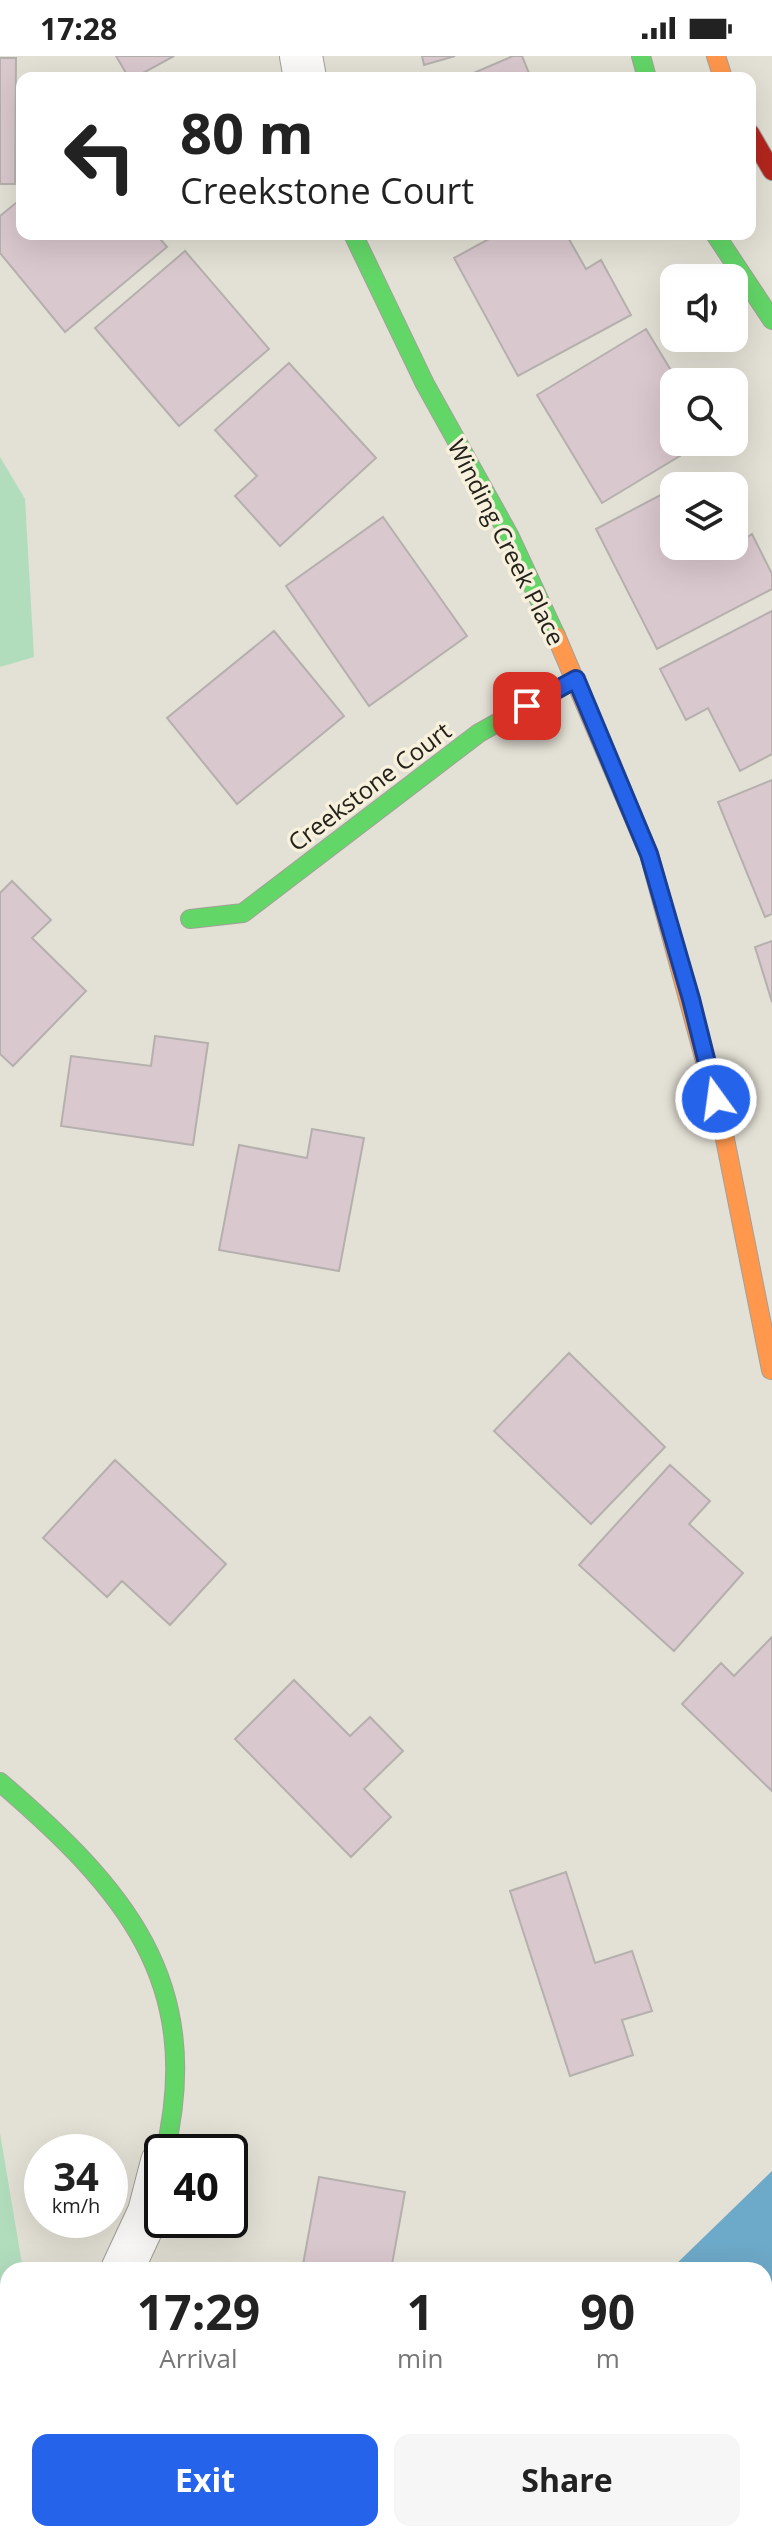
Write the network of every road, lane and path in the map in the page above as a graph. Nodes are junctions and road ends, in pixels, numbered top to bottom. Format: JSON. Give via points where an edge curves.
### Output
{"nodes":[{"id":1,"x":756,"y":143,"type":"edge"},
{"id":2,"x":772,"y":171,"type":"edge"},
{"id":3,"x":356,"y":240,"type":"edge"},
{"id":4,"x":719,"y":240,"type":"edge"},
{"id":5,"x":772,"y":320,"type":"edge"},
{"id":6,"x":576,"y":679,"type":"junction"},
{"id":7,"x":190,"y":919,"type":"dead end"},
{"id":8,"x":771,"y":1370,"type":"edge"},
{"id":9,"x":0,"y":1782,"type":"edge"},
{"id":10,"x":168,"y":2134,"type":"edge"},
{"id":11,"x":144,"y":2223,"type":"edge"},
{"id":12,"x":126,"y":2262,"type":"edge"}],
"edges":[{"from":1,"to":2,"type":"street"},
{"from":3,"to":6,"type":"street","name":"Winding Creek Place","via":[[425,384],[509,535]]},
{"from":4,"to":5,"type":"street"},
{"from":6,"to":7,"type":"street","name":"Creekstone Court","via":[[479,733],[243,913]]},
{"from":6,"to":8,"type":"street","name":"Winding Creek Place","via":[[649,854],[691,999]]},
{"from":9,"to":10,"type":"street","via":[[99,1877],[146,1950],[168,1999],[179,2071]]},
{"from":11,"to":12,"type":"street"}]}
